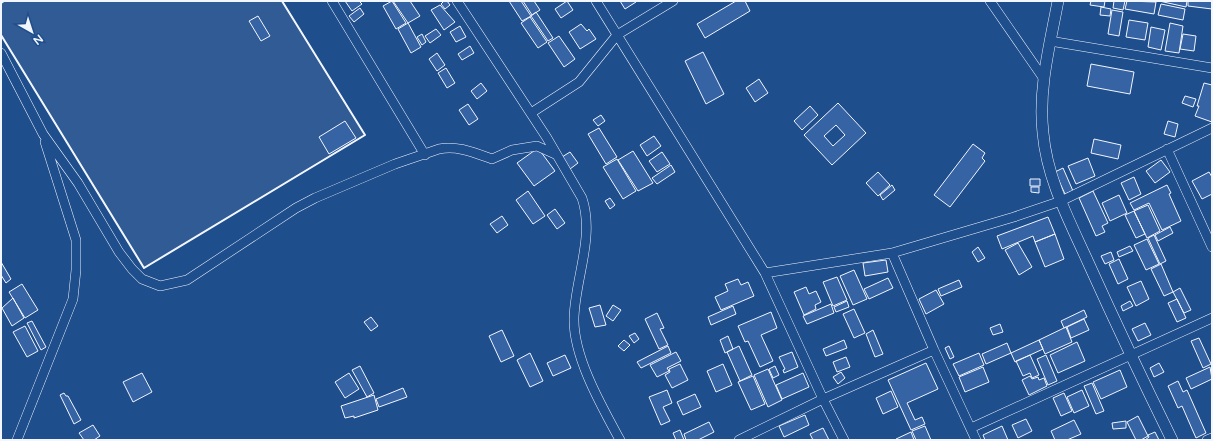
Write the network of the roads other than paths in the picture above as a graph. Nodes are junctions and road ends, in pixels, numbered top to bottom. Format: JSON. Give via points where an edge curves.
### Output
{"nodes":[{"id":1,"x":332,"y":1,"type":"edge"},
{"id":2,"x":457,"y":1,"type":"edge"},
{"id":3,"x":596,"y":1,"type":"edge"},
{"id":4,"x":673,"y":1,"type":"edge"},
{"id":5,"x":990,"y":1,"type":"edge"},
{"id":6,"x":1058,"y":1,"type":"edge"},
{"id":7,"x":617,"y":34,"type":"junction"},
{"id":8,"x":1050,"y":41,"type":"junction"},
{"id":9,"x":1,"y":53,"type":"edge"},
{"id":10,"x":1212,"y":68,"type":"edge"},
{"id":11,"x":1044,"y":79,"type":"junction"},
{"id":12,"x":531,"y":113,"type":"junction"},
{"id":13,"x":1212,"y":128,"type":"edge"},
{"id":14,"x":43,"y":134,"type":"junction"},
{"id":15,"x":1167,"y":149,"type":"junction"},
{"id":16,"x":557,"y":154,"type":"junction"},
{"id":17,"x":425,"y":155,"type":"junction"},
{"id":18,"x":1061,"y":201,"type":"junction"},
{"id":19,"x":1212,"y":246,"type":"edge"},
{"id":20,"x":892,"y":253,"type":"junction"},
{"id":21,"x":765,"y":273,"type":"junction"},
{"id":22,"x":1212,"y":318,"type":"edge"},
{"id":23,"x":934,"y":350,"type":"junction"},
{"id":24,"x":1130,"y":355,"type":"junction"},
{"id":25,"x":823,"y":399,"type":"junction"},
{"id":26,"x":971,"y":428,"type":"junction"},
{"id":27,"x":1212,"y":438,"type":"edge"},
{"id":28,"x":17,"y":440,"type":"edge"},
{"id":29,"x":620,"y":440,"type":"edge"},
{"id":30,"x":739,"y":440,"type":"edge"},
{"id":31,"x":844,"y":440,"type":"edge"},
{"id":32,"x":976,"y":440,"type":"edge"},
{"id":33,"x":1172,"y":440,"type":"edge"},
{"id":34,"x":1207,"y":440,"type":"edge"}],
"edges":[{"from":1,"to":17,"type":"street"},
{"from":2,"to":12,"type":"street"},
{"from":3,"to":7,"type":"street"},
{"from":4,"to":7,"type":"street"},
{"from":5,"to":11,"type":"street"},
{"from":6,"to":8,"type":"street"},
{"from":7,"to":12,"type":"street","via":[[579,82]]},
{"from":7,"to":21,"type":"street"},
{"from":8,"to":10,"type":"street"},
{"from":8,"to":11,"type":"street"},
{"from":9,"to":14,"type":"street"},
{"from":11,"to":18,"type":"street","via":[[1042,116],[1045,150]]},
{"from":12,"to":16,"type":"street"},
{"from":13,"to":15,"type":"street"},
{"from":14,"to":17,"type":"street","via":[[78,183],[132,270],[142,279],[160,286],[187,280],[315,198],[396,164]]},
{"from":14,"to":28,"type":"street","via":[[76,240],[76,270],[73,299]]},
{"from":15,"to":18,"type":"street"},
{"from":15,"to":19,"type":"street"},
{"from":16,"to":17,"type":"street","via":[[537,146],[512,150],[492,159],[473,152],[446,148]]},
{"from":16,"to":29,"type":"street","via":[[585,207],[583,260],[574,318],[576,337],[586,371]]},
{"from":18,"to":20,"type":"street"},
{"from":18,"to":24,"type":"street"},
{"from":20,"to":21,"type":"street"},
{"from":20,"to":23,"type":"street"},
{"from":21,"to":25,"type":"street"},
{"from":22,"to":24,"type":"street"},
{"from":23,"to":25,"type":"street"},
{"from":23,"to":26,"type":"street"},
{"from":24,"to":26,"type":"street"},
{"from":24,"to":33,"type":"street"},
{"from":25,"to":30,"type":"street"},
{"from":25,"to":31,"type":"street"},
{"from":26,"to":32,"type":"street"},
{"from":27,"to":34,"type":"street"}]}
